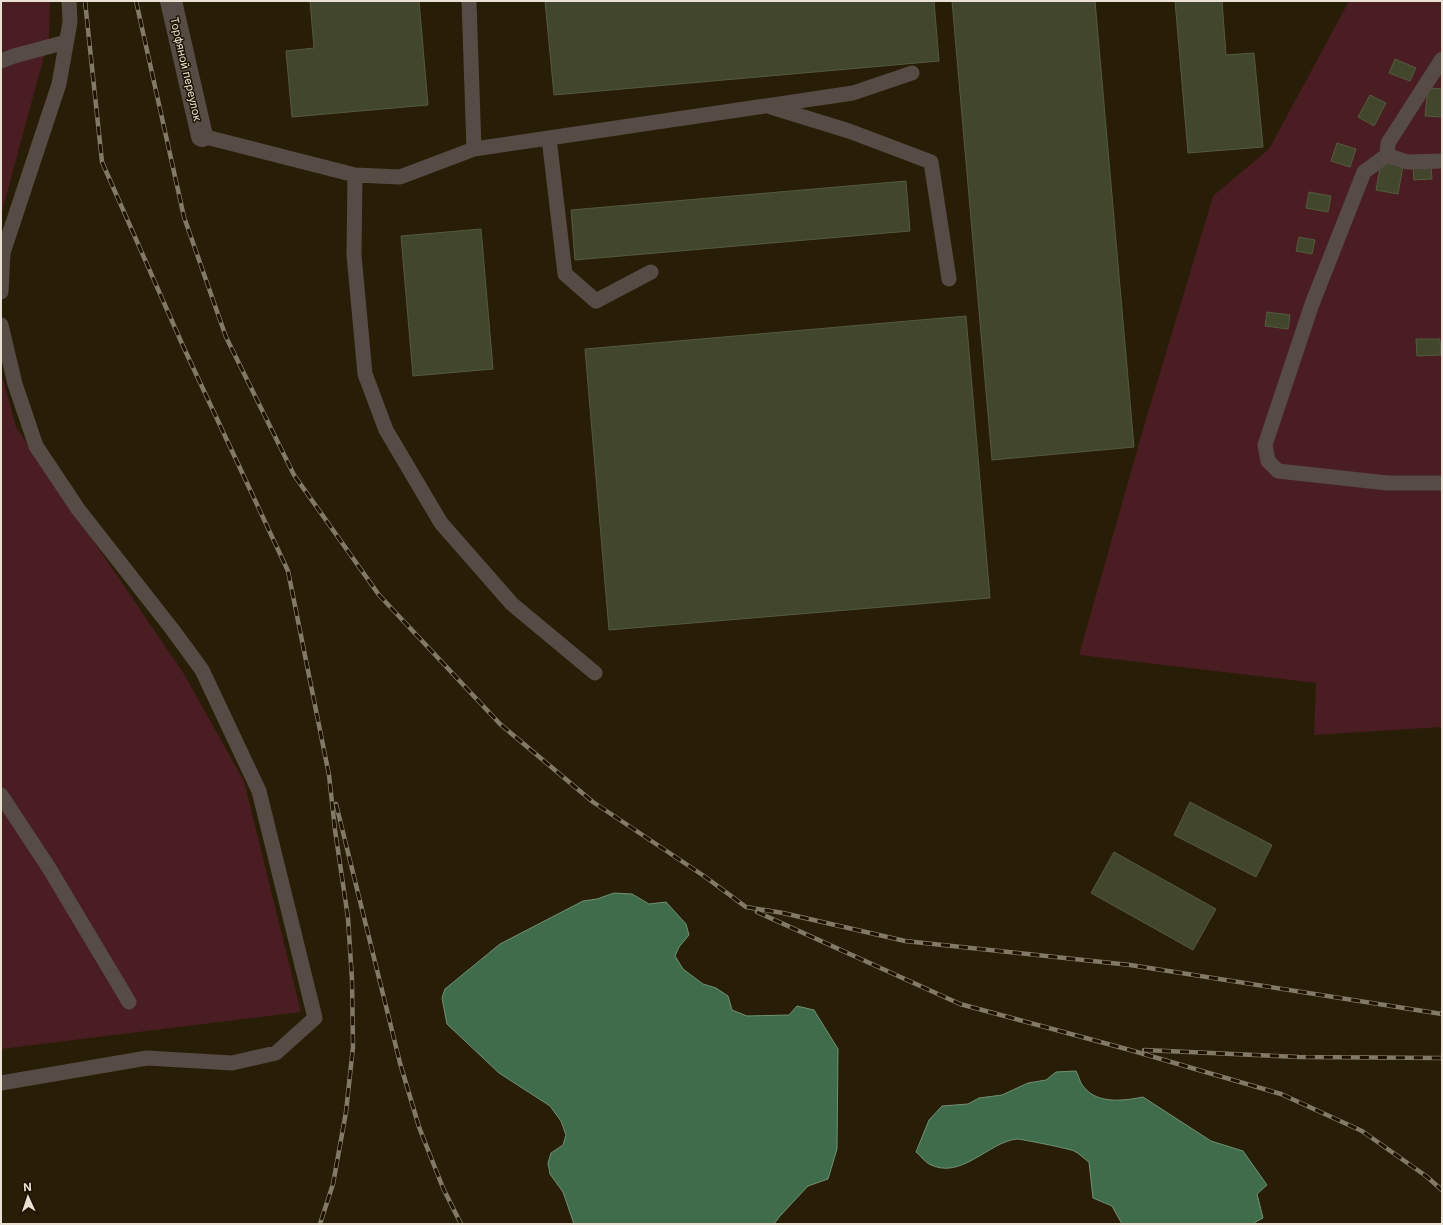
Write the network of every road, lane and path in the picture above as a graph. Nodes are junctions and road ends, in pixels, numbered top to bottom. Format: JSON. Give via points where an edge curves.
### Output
{"nodes":[{"id":1,"x":69,"y":1,"type":"edge"},
{"id":2,"x":171,"y":1,"type":"edge"},
{"id":3,"x":469,"y":1,"type":"edge"},
{"id":4,"x":66,"y":42,"type":"junction"},
{"id":5,"x":1442,"y":59,"type":"edge"},
{"id":6,"x":1,"y":61,"type":"edge"},
{"id":7,"x":912,"y":73,"type":"dead end"},
{"id":8,"x":767,"y":106,"type":"junction"},
{"id":9,"x":202,"y":136,"type":"joint"},
{"id":10,"x":549,"y":138,"type":"junction"},
{"id":11,"x":474,"y":149,"type":"junction"},
{"id":12,"x":1388,"y":155,"type":"junction"},
{"id":13,"x":1442,"y":161,"type":"edge"},
{"id":14,"x":355,"y":175,"type":"junction"},
{"id":15,"x":651,"y":272,"type":"dead end"},
{"id":16,"x":949,"y":279,"type":"dead end"},
{"id":17,"x":1,"y":292,"type":"edge"},
{"id":18,"x":1,"y":326,"type":"edge"},
{"id":19,"x":1442,"y":483,"type":"edge"},
{"id":20,"x":595,"y":673,"type":"dead end"},
{"id":21,"x":1,"y":795,"type":"edge"},
{"id":22,"x":129,"y":1002,"type":"dead end"},
{"id":23,"x":1,"y":1083,"type":"edge"}],
"edges":[{"from":1,"to":4,"type":"lane","via":[[70,22]]},
{"from":2,"to":9,"type":"street","name":"Торфяной переулок"},
{"from":3,"to":11,"type":"lane"},
{"from":4,"to":6,"type":"lane"},
{"from":4,"to":17,"type":"lane","via":[[59,84],[3,253]]},
{"from":5,"to":12,"type":"lane","via":[[1388,143]]},
{"from":7,"to":8,"type":"lane","via":[[853,92]]},
{"from":8,"to":10,"type":"lane"},
{"from":8,"to":16,"type":"lane","via":[[849,131],[931,162]]},
{"from":9,"to":14,"type":"lane"},
{"from":10,"to":11,"type":"lane"},
{"from":10,"to":15,"type":"lane","via":[[565,274],[596,301]]},
{"from":11,"to":14,"type":"lane","via":[[400,177]]},
{"from":12,"to":13,"type":"lane","via":[[1407,162]]},
{"from":12,"to":19,"type":"lane","via":[[1364,172],[1312,304],[1265,445],[1268,461],[1278,471],[1387,483]]},
{"from":14,"to":20,"type":"lane","via":[[354,255],[365,374],[386,430],[441,523],[512,604]]},
{"from":18,"to":23,"type":"lane","via":[[15,384],[36,446],[78,509],[202,670],[259,791],[315,1018],[276,1053],[232,1063],[147,1058]]},
{"from":21,"to":22,"type":"lane","via":[[49,868]]}]}
